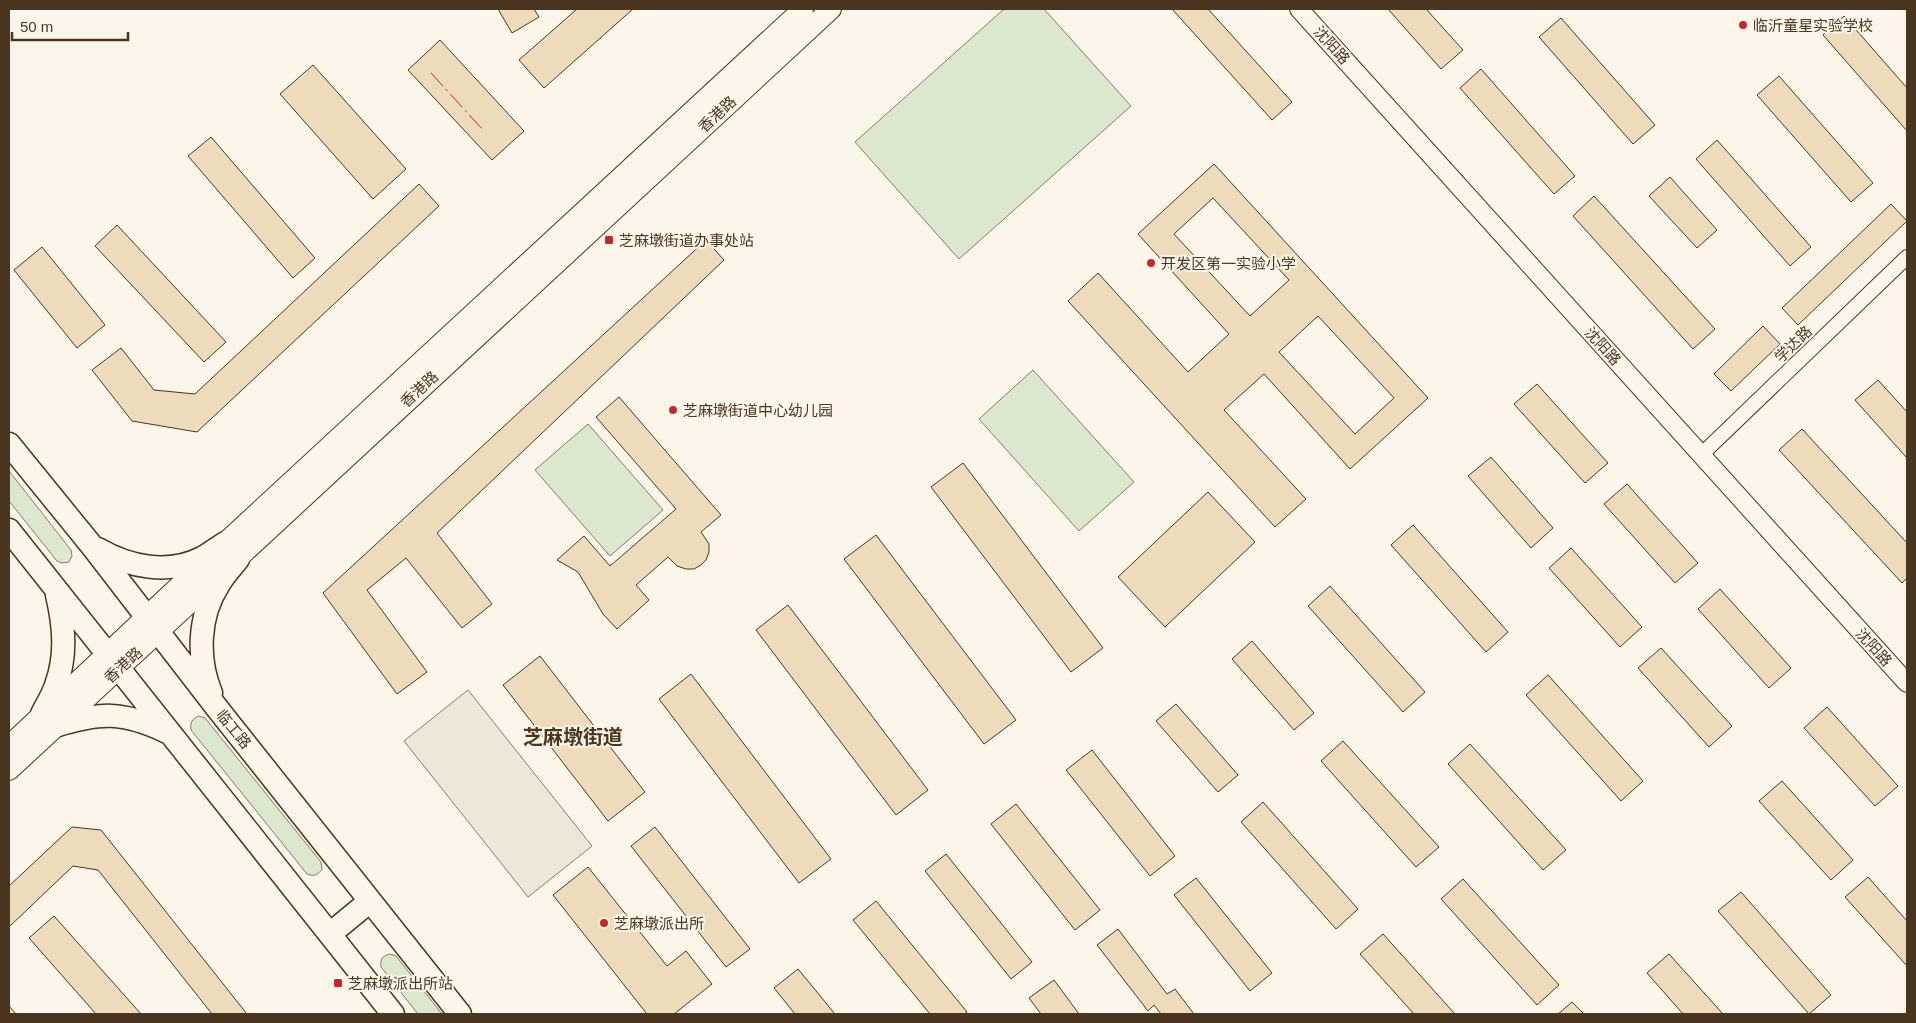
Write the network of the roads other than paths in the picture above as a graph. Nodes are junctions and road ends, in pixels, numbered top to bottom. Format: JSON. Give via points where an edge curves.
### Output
{"nodes":[{"id":1,"x":803,"y":9,"type":"edge"},
{"id":2,"x":831,"y":9,"type":"edge"},
{"id":3,"x":1299,"y":9,"type":"edge"},
{"id":4,"x":1907,"y":257,"type":"edge"},
{"id":5,"x":9,"y":444,"type":"edge"},
{"id":6,"x":1700,"y":455,"type":"junction"},
{"id":7,"x":9,"y":530,"type":"edge"},
{"id":8,"x":92,"y":546,"type":"junction"},
{"id":9,"x":232,"y":551,"type":"junction"},
{"id":10,"x":56,"y":589,"type":"junction"},
{"id":11,"x":152,"y":624,"type":"junction"},
{"id":12,"x":113,"y":661,"type":"junction"},
{"id":13,"x":1907,"y":683,"type":"edge"},
{"id":14,"x":217,"y":708,"type":"junction"},
{"id":15,"x":49,"y":720,"type":"junction"},
{"id":16,"x":172,"y":734,"type":"junction"},
{"id":17,"x":9,"y":746,"type":"edge"},
{"id":18,"x":9,"y":770,"type":"edge"},
{"id":19,"x":370,"y":901,"type":"junction"},
{"id":20,"x":330,"y":934,"type":"junction"},
{"id":21,"x":393,"y":1014,"type":"edge"},
{"id":22,"x":460,"y":1014,"type":"edge"}],
"edges":[{"from":1,"to":9,"type":"main road","name":"香港路"},
{"from":2,"to":9,"type":"main road","name":"香港路","via":[[302,498]]},
{"from":3,"to":6,"type":"street","name":"沈阳路"},
{"from":4,"to":6,"type":"street","name":"学达路"},
{"from":5,"to":8,"type":"main road","name":"临工路"},
{"from":6,"to":13,"type":"street","name":"沈阳路"},
{"from":7,"to":10,"type":"main road"},
{"from":8,"to":9,"type":"main road","via":[[117,560],[144,567],[173,567]]},
{"from":8,"to":11,"type":"main road","name":"临工路"},
{"from":9,"to":11,"type":"main road","name":"香港路"},
{"from":9,"to":14,"type":"main road","via":[[206,614],[201,646],[205,678]]},
{"from":10,"to":12,"type":"main road"},
{"from":10,"to":15,"type":"main road","via":[[63,621],[63,653]]},
{"from":11,"to":12,"type":"main road","name":"香港路"},
{"from":11,"to":14,"type":"main road","name":"临工路"},
{"from":12,"to":15,"type":"main road","name":"香港路"},
{"from":12,"to":16,"type":"main road"},
{"from":14,"to":19,"type":"main road","name":"临工路"},
{"from":15,"to":16,"type":"main road","via":[[114,716],[144,721]]},
{"from":15,"to":17,"type":"main road","name":"香港路"},
{"from":15,"to":18,"type":"main road","name":"香港路"},
{"from":16,"to":20,"type":"main road"},
{"from":19,"to":20,"type":"main road"},
{"from":19,"to":22,"type":"main road","name":"临工路"},
{"from":20,"to":21,"type":"main road"}]}
